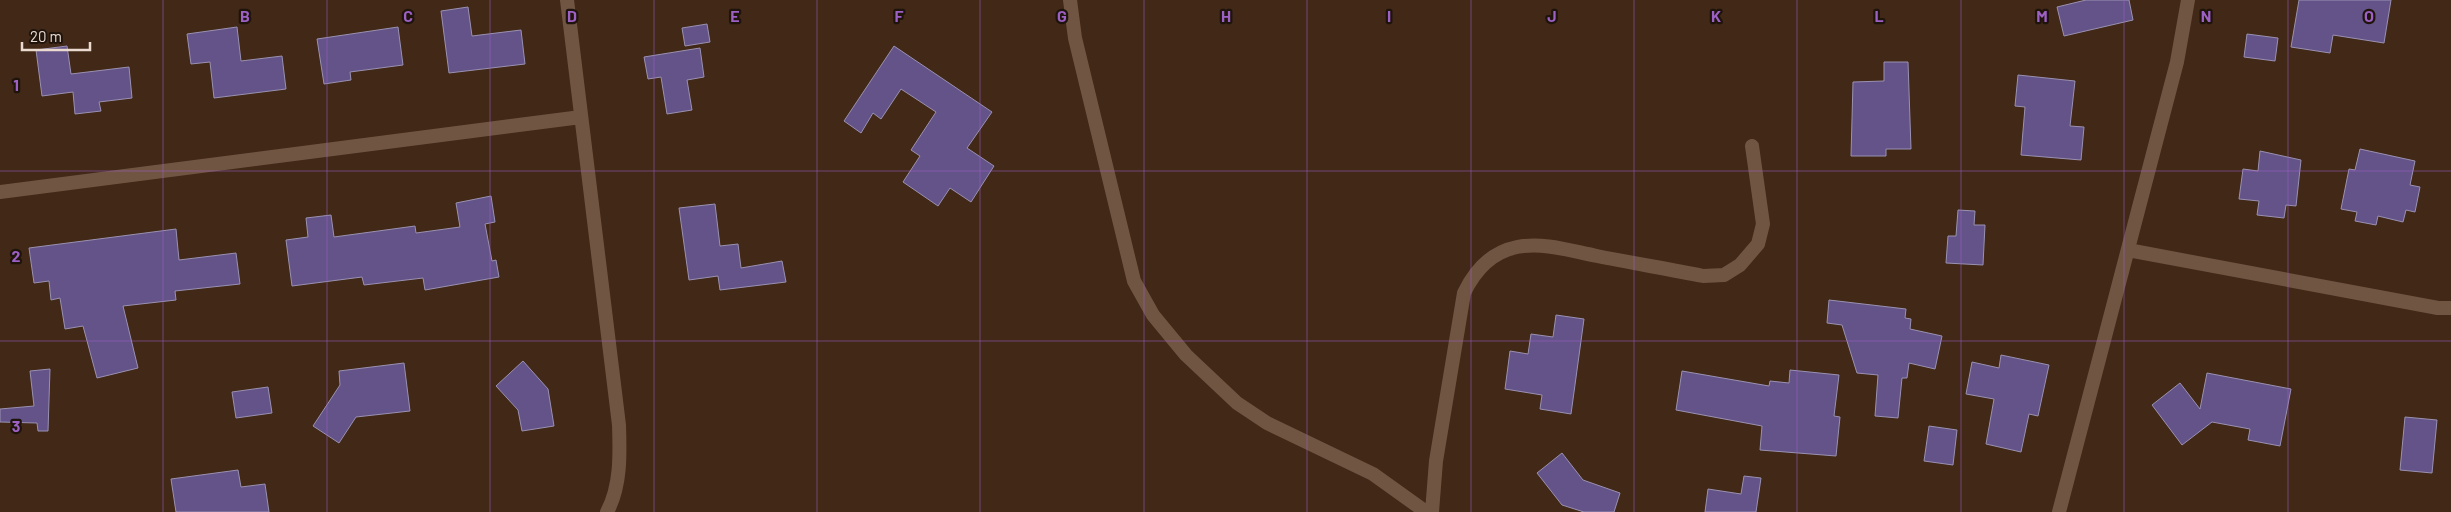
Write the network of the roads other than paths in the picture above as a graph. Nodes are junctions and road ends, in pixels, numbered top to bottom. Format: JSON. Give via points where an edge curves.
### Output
{"nodes":[{"id":1,"x":567,"y":0,"type":"edge"},
{"id":2,"x":1070,"y":0,"type":"edge"},
{"id":3,"x":2188,"y":0,"type":"edge"},
{"id":4,"x":581,"y":117,"type":"junction"},
{"id":5,"x":1752,"y":146,"type":"dead end"},
{"id":6,"x":0,"y":192,"type":"edge"},
{"id":7,"x":2128,"y":250,"type":"junction"},
{"id":8,"x":2451,"y":308,"type":"edge"},
{"id":9,"x":607,"y":512,"type":"edge"},
{"id":10,"x":1426,"y":512,"type":"edge"},
{"id":11,"x":1432,"y":512,"type":"edge"},
{"id":12,"x":2059,"y":512,"type":"edge"}],
"edges":[{"from":1,"to":4,"type":"street"},
{"from":2,"to":10,"type":"street","via":[[1075,38],[1134,281],[1153,315],[1186,355],[1237,402],[1267,423],[1373,474]]},
{"from":3,"to":7,"type":"street","via":[[2177,62]]},
{"from":4,"to":6,"type":"street"},
{"from":4,"to":9,"type":"street","via":[[619,425],[618,471],[614,499]]},
{"from":5,"to":11,"type":"street","via":[[1764,224],[1758,244],[1740,264],[1724,275],[1703,276],[1545,246],[1517,247],[1483,264],[1464,293],[1436,461]]},
{"from":7,"to":8,"type":"street"},
{"from":7,"to":12,"type":"street"}]}
